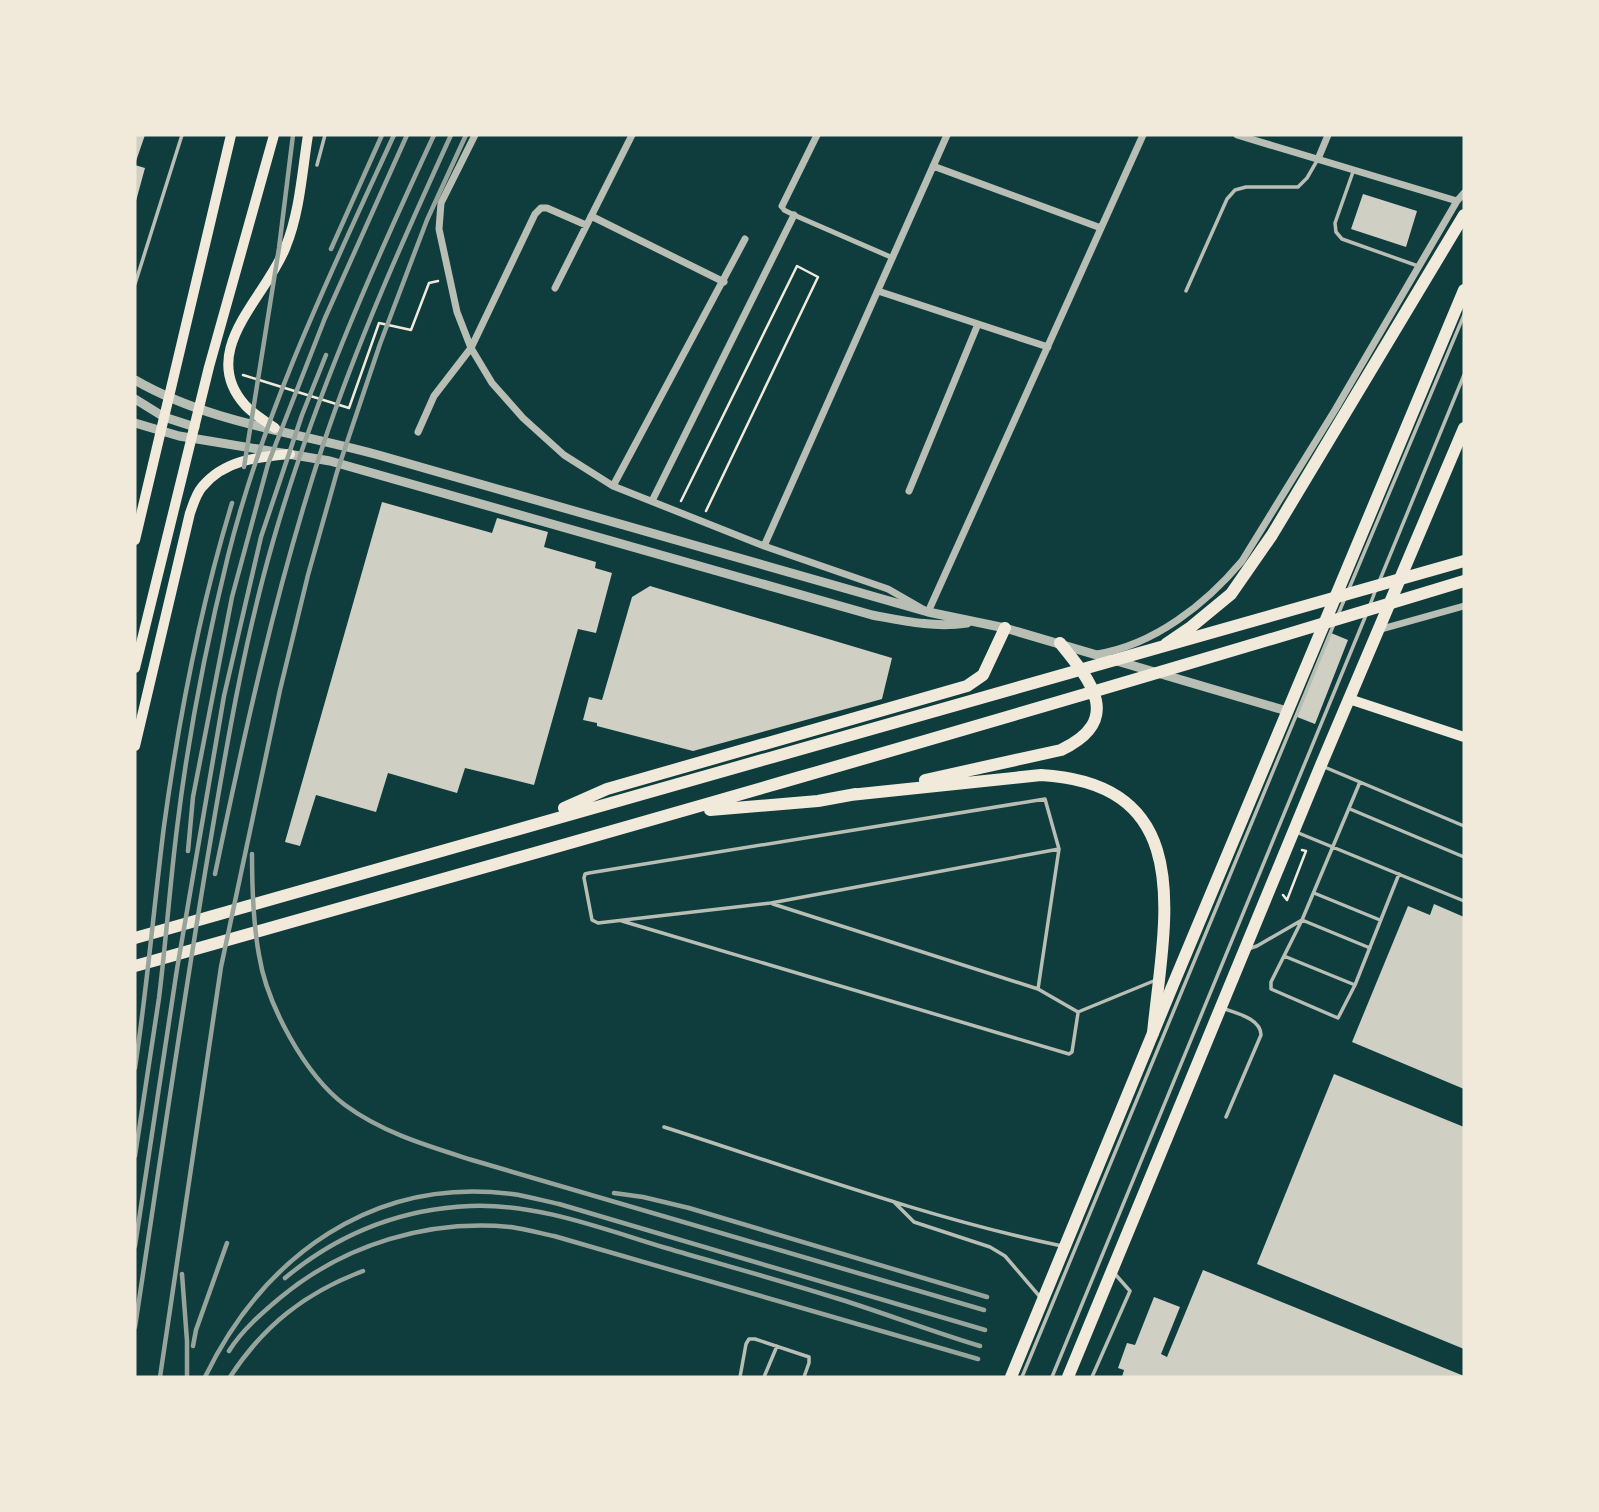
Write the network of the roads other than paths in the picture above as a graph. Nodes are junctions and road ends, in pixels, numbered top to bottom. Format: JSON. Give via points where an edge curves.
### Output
{"nodes":[{"id":1,"x":182,"y":135,"type":"edge"},
{"id":2,"x":232,"y":135,"type":"edge"},
{"id":3,"x":274,"y":135,"type":"edge"},
{"id":4,"x":308,"y":135,"type":"edge"},
{"id":5,"x":325,"y":135,"type":"edge"},
{"id":6,"x":475,"y":135,"type":"edge"},
{"id":7,"x":632,"y":135,"type":"edge"},
{"id":8,"x":817,"y":135,"type":"edge"},
{"id":9,"x":947,"y":135,"type":"edge"},
{"id":10,"x":1143,"y":135,"type":"edge"},
{"id":11,"x":1237,"y":135,"type":"edge"},
{"id":12,"x":1328,"y":135,"type":"edge"},
{"id":13,"x":1318,"y":159,"type":"junction"},
{"id":14,"x":317,"y":166,"type":"dead end"},
{"id":15,"x":933,"y":166,"type":"junction"},
{"id":16,"x":1354,"y":170,"type":"junction"},
{"id":17,"x":1464,"y":193,"type":"edge"},
{"id":18,"x":1457,"y":201,"type":"junction"},
{"id":19,"x":782,"y":206,"type":"joint"},
{"id":20,"x":794,"y":215,"type":"junction"},
{"id":21,"x":1464,"y":215,"type":"edge"},
{"id":22,"x":591,"y":216,"type":"junction"},
{"id":23,"x":586,"y":225,"type":"junction"},
{"id":24,"x":1101,"y":229,"type":"junction"},
{"id":25,"x":745,"y":239,"type":"dead end"},
{"id":26,"x":893,"y":258,"type":"junction"},
{"id":27,"x":1419,"y":266,"type":"junction"},
{"id":28,"x":723,"y":282,"type":"junction"},
{"id":29,"x":135,"y":284,"type":"edge"},
{"id":30,"x":555,"y":288,"type":"dead end"},
{"id":31,"x":878,"y":290,"type":"junction"},
{"id":32,"x":1464,"y":290,"type":"edge"},
{"id":33,"x":1186,"y":291,"type":"dead end"},
{"id":34,"x":1464,"y":315,"type":"edge"},
{"id":35,"x":978,"y":324,"type":"junction"},
{"id":36,"x":1048,"y":347,"type":"junction"},
{"id":37,"x":471,"y":348,"type":"junction"},
{"id":38,"x":1464,"y":376,"type":"edge"},
{"id":39,"x":135,"y":380,"type":"edge"},
{"id":40,"x":135,"y":399,"type":"edge"},
{"id":41,"x":164,"y":417,"type":"junction"},
{"id":42,"x":135,"y":423,"type":"edge"},
{"id":43,"x":195,"y":427,"type":"junction"},
{"id":44,"x":275,"y":428,"type":"junction"},
{"id":45,"x":1464,"y":428,"type":"edge"},
{"id":46,"x":418,"y":432,"type":"dead end"},
{"id":47,"x":290,"y":454,"type":"junction"},
{"id":48,"x":613,"y":486,"type":"junction"},
{"id":49,"x":909,"y":491,"type":"dead end"},
{"id":50,"x":652,"y":501,"type":"junction"},
{"id":51,"x":135,"y":540,"type":"edge"},
{"id":52,"x":764,"y":546,"type":"junction"},
{"id":53,"x":1464,"y":560,"type":"edge"},
{"id":54,"x":1403,"y":572,"type":"junction"},
{"id":55,"x":1464,"y":581,"type":"edge"},
{"id":56,"x":1464,"y":606,"type":"edge"},
{"id":57,"x":928,"y":612,"type":"junction"},
{"id":58,"x":974,"y":622,"type":"junction"},
{"id":59,"x":1005,"y":628,"type":"junction"},
{"id":60,"x":1378,"y":630,"type":"junction"},
{"id":61,"x":1060,"y":643,"type":"junction"},
{"id":62,"x":1157,"y":650,"type":"junction"},
{"id":63,"x":1097,"y":654,"type":"junction"},
{"id":64,"x":135,"y":668,"type":"edge"},
{"id":65,"x":1349,"y":699,"type":"junction"},
{"id":66,"x":1287,"y":711,"type":"junction"},
{"id":67,"x":1464,"y":737,"type":"edge"},
{"id":68,"x":135,"y":746,"type":"edge"},
{"id":69,"x":1321,"y":765,"type":"junction"},
{"id":70,"x":1360,"y":782,"type":"junction"},
{"id":71,"x":850,"y":795,"type":"junction"},
{"id":72,"x":1350,"y":809,"type":"junction"},
{"id":73,"x":682,"y":812,"type":"junction"},
{"id":74,"x":524,"y":825,"type":"junction"},
{"id":75,"x":1464,"y":826,"type":"edge"},
{"id":76,"x":1294,"y":831,"type":"junction"},
{"id":77,"x":1333,"y":847,"type":"junction"},
{"id":78,"x":1059,"y":849,"type":"junction"},
{"id":79,"x":1464,"y":856,"type":"edge"},
{"id":80,"x":1399,"y":874,"type":"junction"},
{"id":81,"x":1314,"y":893,"type":"junction"},
{"id":82,"x":1464,"y":901,"type":"edge"},
{"id":83,"x":771,"y":903,"type":"junction"},
{"id":84,"x":620,"y":920,"type":"junction"},
{"id":85,"x":1303,"y":920,"type":"junction"},
{"id":86,"x":1381,"y":920,"type":"junction"},
{"id":87,"x":135,"y":938,"type":"edge"},
{"id":88,"x":1370,"y":948,"type":"junction"},
{"id":89,"x":1244,"y":950,"type":"junction"},
{"id":90,"x":1284,"y":956,"type":"junction"},
{"id":91,"x":135,"y":966,"type":"edge"},
{"id":92,"x":1158,"y":980,"type":"junction"},
{"id":93,"x":1355,"y":985,"type":"junction"},
{"id":94,"x":1038,"y":989,"type":"junction"},
{"id":95,"x":1220,"y":1007,"type":"junction"},
{"id":96,"x":1078,"y":1012,"type":"junction"},
{"id":97,"x":1153,"y":1033,"type":"junction"},
{"id":98,"x":1226,"y":1117,"type":"dead end"},
{"id":99,"x":664,"y":1127,"type":"dead end"},
{"id":100,"x":892,"y":1201,"type":"junction"},
{"id":101,"x":1064,"y":1247,"type":"junction"},
{"id":102,"x":1112,"y":1270,"type":"junction"},
{"id":103,"x":1042,"y":1300,"type":"junction"},
{"id":104,"x":777,"y":1346,"type":"junction"},
{"id":105,"x":740,"y":1377,"type":"edge"},
{"id":106,"x":764,"y":1377,"type":"edge"},
{"id":107,"x":804,"y":1377,"type":"edge"},
{"id":108,"x":1011,"y":1377,"type":"edge"},
{"id":109,"x":1022,"y":1377,"type":"edge"},
{"id":110,"x":1052,"y":1377,"type":"edge"},
{"id":111,"x":1069,"y":1377,"type":"edge"},
{"id":112,"x":1092,"y":1377,"type":"edge"}],
"edges":[{"from":1,"to":29,"type":"lane"},
{"from":2,"to":41,"type":"main road"},
{"from":3,"to":43,"type":"main road"},
{"from":4,"to":44,"type":"main road","via":[[286,248],[238,326],[229,351],[235,392],[246,407]]},
{"from":5,"to":14,"type":"lane"},
{"from":6,"to":37,"type":"street","via":[[440,203],[439,229],[457,312]]},
{"from":7,"to":22,"type":"street"},
{"from":8,"to":19,"type":"street"},
{"from":9,"to":15,"type":"street"},
{"from":10,"to":24,"type":"street"},
{"from":11,"to":13,"type":"street"},
{"from":12,"to":13,"type":"street"},
{"from":13,"to":16,"type":"street"},
{"from":13,"to":33,"type":"lane","via":[[1298,187],[1235,190]]},
{"from":15,"to":24,"type":"street"},
{"from":15,"to":26,"type":"street"},
{"from":16,"to":18,"type":"street"},
{"from":16,"to":27,"type":"lane","via":[[1336,232],[1342,239]]},
{"from":17,"to":18,"type":"street"},
{"from":18,"to":27,"type":"street"},
{"from":19,"to":20,"type":"street"},
{"from":20,"to":26,"type":"street"},
{"from":20,"to":50,"type":"street"},
{"from":21,"to":62,"type":"main road","via":[[1272,535],[1231,594]]},
{"from":22,"to":23,"type":"street"},
{"from":22,"to":28,"type":"street"},
{"from":23,"to":30,"type":"street"},
{"from":23,"to":37,"type":"street","via":[[547,208],[535,214]]},
{"from":24,"to":36,"type":"street"},
{"from":25,"to":28,"type":"street"},
{"from":26,"to":31,"type":"street"},
{"from":27,"to":63,"type":"street","via":[[1242,561],[1197,605],[1157,632]]},
{"from":28,"to":48,"type":"street"},
{"from":31,"to":35,"type":"street"},
{"from":31,"to":52,"type":"street"},
{"from":32,"to":66,"type":"main road"},
{"from":34,"to":109,"type":"lane"},
{"from":35,"to":36,"type":"street"},
{"from":35,"to":49,"type":"street"},
{"from":36,"to":57,"type":"street"},
{"from":37,"to":46,"type":"street","via":[[434,396]]},
{"from":37,"to":48,"type":"street","via":[[492,383],[523,418],[564,455]]},
{"from":38,"to":110,"type":"lane"},
{"from":39,"to":44,"type":"street","via":[[187,405]]},
{"from":40,"to":41,"type":"street"},
{"from":41,"to":43,"type":"street"},
{"from":41,"to":51,"type":"main road"},
{"from":42,"to":47,"type":"street","via":[[179,436]]},
{"from":43,"to":64,"type":"main road"},
{"from":44,"to":57,"type":"street"},
{"from":45,"to":54,"type":"main road"},
{"from":47,"to":58,"type":"street","via":[[330,461],[872,615],[950,626]]},
{"from":47,"to":68,"type":"main road","via":[[240,461],[201,488],[190,513]]},
{"from":48,"to":50,"type":"street"},
{"from":50,"to":52,"type":"street"},
{"from":52,"to":57,"type":"street","via":[[888,589]]},
{"from":53,"to":54,"type":"street"},
{"from":53,"to":62,"type":"main road"},
{"from":54,"to":60,"type":"main road"},
{"from":55,"to":73,"type":"main road"},
{"from":56,"to":60,"type":"street"},
{"from":57,"to":58,"type":"street"},
{"from":58,"to":59,"type":"street"},
{"from":59,"to":61,"type":"street"},
{"from":59,"to":74,"type":"main road","via":[[984,675],[967,686],[607,789]]},
{"from":60,"to":65,"type":"main road"},
{"from":61,"to":63,"type":"street"},
{"from":61,"to":71,"type":"main road","via":[[1095,691],[1094,718],[1077,743],[1030,758]]},
{"from":62,"to":74,"type":"main road"},
{"from":63,"to":66,"type":"street"},
{"from":65,"to":67,"type":"main road"},
{"from":65,"to":69,"type":"main road"},
{"from":66,"to":97,"type":"main road"},
{"from":69,"to":70,"type":"lane"},
{"from":69,"to":76,"type":"main road"},
{"from":70,"to":72,"type":"lane"},
{"from":70,"to":75,"type":"lane"},
{"from":71,"to":73,"type":"main road"},
{"from":71,"to":92,"type":"main road","via":[[1041,775],[1070,776],[1114,793],[1143,820],[1164,876]]},
{"from":72,"to":77,"type":"lane"},
{"from":72,"to":79,"type":"lane"},
{"from":73,"to":91,"type":"main road"},
{"from":74,"to":87,"type":"main road"},
{"from":76,"to":77,"type":"lane"},
{"from":76,"to":89,"type":"main road"},
{"from":77,"to":80,"type":"lane"},
{"from":77,"to":81,"type":"lane"},
{"from":78,"to":83,"type":"lane"},
{"from":78,"to":84,"type":"lane","via":[[1047,803],[1040,799],[585,874],[594,923]]},
{"from":78,"to":94,"type":"lane"},
{"from":80,"to":82,"type":"lane"},
{"from":80,"to":86,"type":"lane"},
{"from":81,"to":85,"type":"lane"},
{"from":81,"to":86,"type":"lane"},
{"from":83,"to":84,"type":"lane"},
{"from":83,"to":94,"type":"lane"},
{"from":84,"to":96,"type":"lane","via":[[1069,1054]]},
{"from":85,"to":88,"type":"lane"},
{"from":85,"to":89,"type":"lane"},
{"from":85,"to":90,"type":"lane"},
{"from":86,"to":88,"type":"lane"},
{"from":88,"to":93,"type":"lane"},
{"from":89,"to":95,"type":"main road"},
{"from":90,"to":93,"type":"lane"},
{"from":90,"to":93,"type":"lane","via":[[1271,989],[1331,1016],[1338,1018]]},
{"from":92,"to":96,"type":"lane"},
{"from":92,"to":97,"type":"main road"},
{"from":94,"to":96,"type":"lane"},
{"from":95,"to":98,"type":"lane","via":[[1261,1029]]},
{"from":95,"to":102,"type":"main road"},
{"from":97,"to":101,"type":"main road"},
{"from":99,"to":100,"type":"lane"},
{"from":100,"to":101,"type":"lane"},
{"from":100,"to":103,"type":"lane","via":[[914,1222],[1005,1256]]},
{"from":101,"to":103,"type":"main road"},
{"from":102,"to":111,"type":"main road"},
{"from":102,"to":112,"type":"lane","via":[[1130,1291]]},
{"from":103,"to":108,"type":"main road"},
{"from":104,"to":105,"type":"lane","via":[[749,1339]]},
{"from":104,"to":106,"type":"lane"},
{"from":104,"to":107,"type":"lane","via":[[809,1357]]}]}
